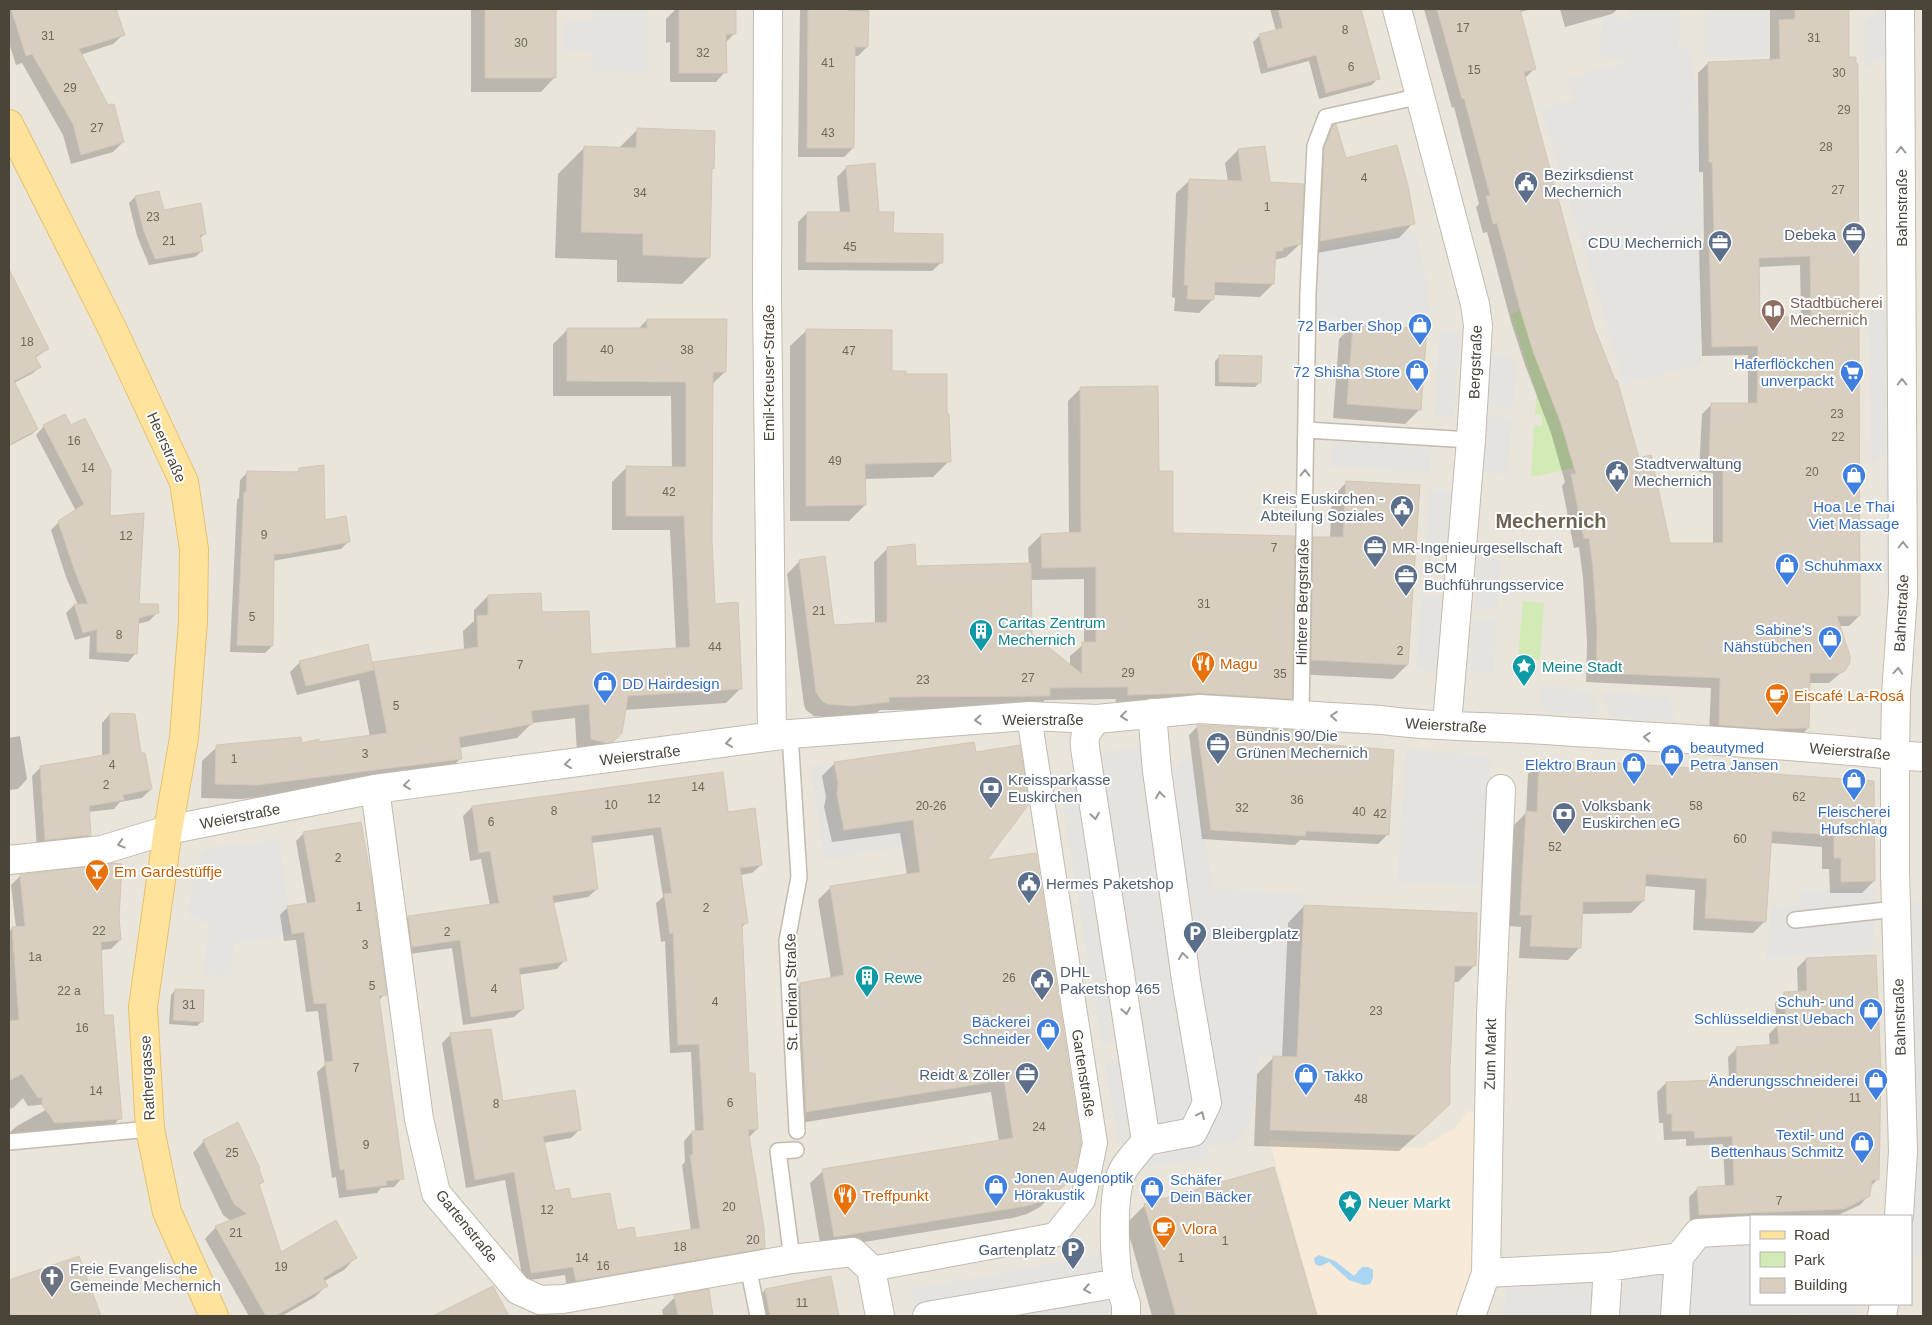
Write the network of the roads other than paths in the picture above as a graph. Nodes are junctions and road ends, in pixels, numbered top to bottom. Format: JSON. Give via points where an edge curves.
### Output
{"nodes":[{"id":1,"x":768,"y":9,"type":"edge"},
{"id":2,"x":1397,"y":9,"type":"edge"},
{"id":3,"x":1900,"y":9,"type":"edge"},
{"id":4,"x":1421,"y":96,"type":"junction"},
{"id":5,"x":9,"y":124,"type":"edge"},
{"id":6,"x":1306,"y":430,"type":"junction"},
{"id":7,"x":1471,"y":440,"type":"junction"},
{"id":8,"x":1152,"y":713,"type":"junction"},
{"id":9,"x":1302,"y":714,"type":"junction"},
{"id":10,"x":1029,"y":716,"type":"junction"},
{"id":11,"x":1096,"y":719,"type":"junction"},
{"id":12,"x":1447,"y":724,"type":"junction"},
{"id":13,"x":781,"y":735,"type":"junction"},
{"id":14,"x":1895,"y":755,"type":"junction"},
{"id":15,"x":1923,"y":756,"type":"edge"},
{"id":16,"x":1501,"y":789,"type":"dead end"},
{"id":17,"x":376,"y":790,"type":"junction"},
{"id":18,"x":168,"y":830,"type":"junction"},
{"id":19,"x":9,"y":860,"type":"edge"},
{"id":20,"x":1896,"y":909,"type":"junction"},
{"id":21,"x":1795,"y":920,"type":"dead end"},
{"id":22,"x":150,"y":1129,"type":"junction"},
{"id":23,"x":797,"y":1131,"type":"dead end"},
{"id":24,"x":1146,"y":1141,"type":"junction"},
{"id":25,"x":9,"y":1142,"type":"edge"},
{"id":26,"x":796,"y":1150,"type":"dead end"},
{"id":27,"x":1899,"y":1215,"type":"edge"},
{"id":28,"x":1750,"y":1230,"type":"edge"},
{"id":29,"x":1679,"y":1257,"type":"junction"},
{"id":30,"x":792,"y":1259,"type":"junction"},
{"id":31,"x":862,"y":1260,"type":"junction"},
{"id":32,"x":748,"y":1266,"type":"junction"},
{"id":33,"x":1608,"y":1267,"type":"junction"},
{"id":34,"x":1486,"y":1273,"type":"junction"},
{"id":35,"x":1119,"y":1284,"type":"junction"},
{"id":36,"x":540,"y":1308,"type":"edge"},
{"id":37,"x":214,"y":1316,"type":"edge"},
{"id":38,"x":758,"y":1316,"type":"edge"},
{"id":39,"x":880,"y":1316,"type":"edge"},
{"id":40,"x":927,"y":1316,"type":"edge"},
{"id":41,"x":1126,"y":1316,"type":"edge"},
{"id":42,"x":1471,"y":1316,"type":"edge"},
{"id":43,"x":1606,"y":1316,"type":"edge"},
{"id":44,"x":1675,"y":1316,"type":"edge"}],
"edges":[{"from":1,"to":13,"type":"street","name":"Emil-Kreuser-Straße","via":[[768,306]]},
{"from":2,"to":4,"type":"street","name":"Bergstraße"},
{"from":14,"to":3,"type":"street","name":"Bahnstraße","one_way":true,"via":[[1903,594]]},
{"from":4,"to":6,"type":"lane","name":"Hintere Bergstraße","via":[[1326,117],[1315,146]]},
{"from":4,"to":7,"type":"street","name":"Bergstraße","via":[[1475,304],[1478,325]]},
{"from":5,"to":18,"type":"main road","name":"Heerstraße","via":[[111,326],[184,482],[194,549],[193,621],[184,738]]},
{"from":6,"to":7,"type":"lane"},
{"from":9,"to":6,"type":"lane","name":"Hintere Bergstraße","one_way":true},
{"from":7,"to":12,"type":"street","name":"Bergstraße"},
{"from":8,"to":9,"type":"street","name":"Weierstraße","via":[[1200,709]]},
{"from":8,"to":11,"type":"street","name":"Weierstraße","one_way":true},
{"from":24,"to":8,"type":"street","one_way":true,"via":[[1193,1132],[1207,1103],[1156,771]]},
{"from":12,"to":9,"type":"street","name":"Weierstraße","one_way":true,"via":[[1408,724]]},
{"from":10,"to":11,"type":"street","name":"Weierstraße"},
{"from":10,"to":13,"type":"street","name":"Weierstraße","one_way":true},
{"from":10,"to":31,"type":"street","name":"Gartenstraße","via":[[1095,1144],[1083,1200],[1055,1235]]},
{"from":11,"to":24,"type":"street","one_way":true,"via":[[1084,739]]},
{"from":14,"to":12,"type":"street","name":"Weierstraße","one_way":true},
{"from":13,"to":17,"type":"street","name":"Weierstraße","one_way":true},
{"from":13,"to":23,"type":"lane","name":"St. Florian Straße","via":[[799,877],[787,941]]},
{"from":14,"to":15,"type":"street","name":"Weierstraße"},
{"from":14,"to":20,"type":"street","name":"Bahnstraße"},
{"from":16,"to":34,"type":"street","name":"Zum Markt","via":[[1491,1014]]},
{"from":17,"to":18,"type":"street","name":"Weierstraße"},
{"from":17,"to":36,"type":"street","name":"Gartenstraße","via":[[419,1119],[436,1193],[518,1290]]},
{"from":18,"to":19,"type":"street","name":"Weierstraße","one_way":true,"via":[[102,850]]},
{"from":18,"to":22,"type":"main road","name":"Rathergasse","via":[[143,1008]]},
{"from":20,"to":21,"type":"lane"},
{"from":20,"to":27,"type":"street","name":"Bahnstraße","via":[[1903,1151]]},
{"from":22,"to":25,"type":"lane"},
{"from":22,"to":37,"type":"main road","name":"Rathergasse","via":[[167,1212]]},
{"from":24,"to":35,"type":"street","via":[[1121,1174],[1115,1234]]},
{"from":26,"to":30,"type":"lane","via":[[778,1152]]},
{"from":28,"to":29,"type":"street","via":[[1698,1233]]},
{"from":29,"to":33,"type":"street"},
{"from":29,"to":44,"type":"street"},
{"from":30,"to":31,"type":"street","name":"Gartenstraße"},
{"from":30,"to":32,"type":"street","name":"Gartenstraße"},
{"from":31,"to":39,"type":"street"},
{"from":32,"to":36,"type":"street","name":"Gartenstraße","via":[[563,1298]]},
{"from":32,"to":38,"type":"lane"},
{"from":33,"to":34,"type":"street"},
{"from":33,"to":43,"type":"street"},
{"from":34,"to":42,"type":"street","name":"Zum Markt"},
{"from":35,"to":40,"type":"street","one_way":true},
{"from":35,"to":41,"type":"street","via":[[1126,1304]]}]}
